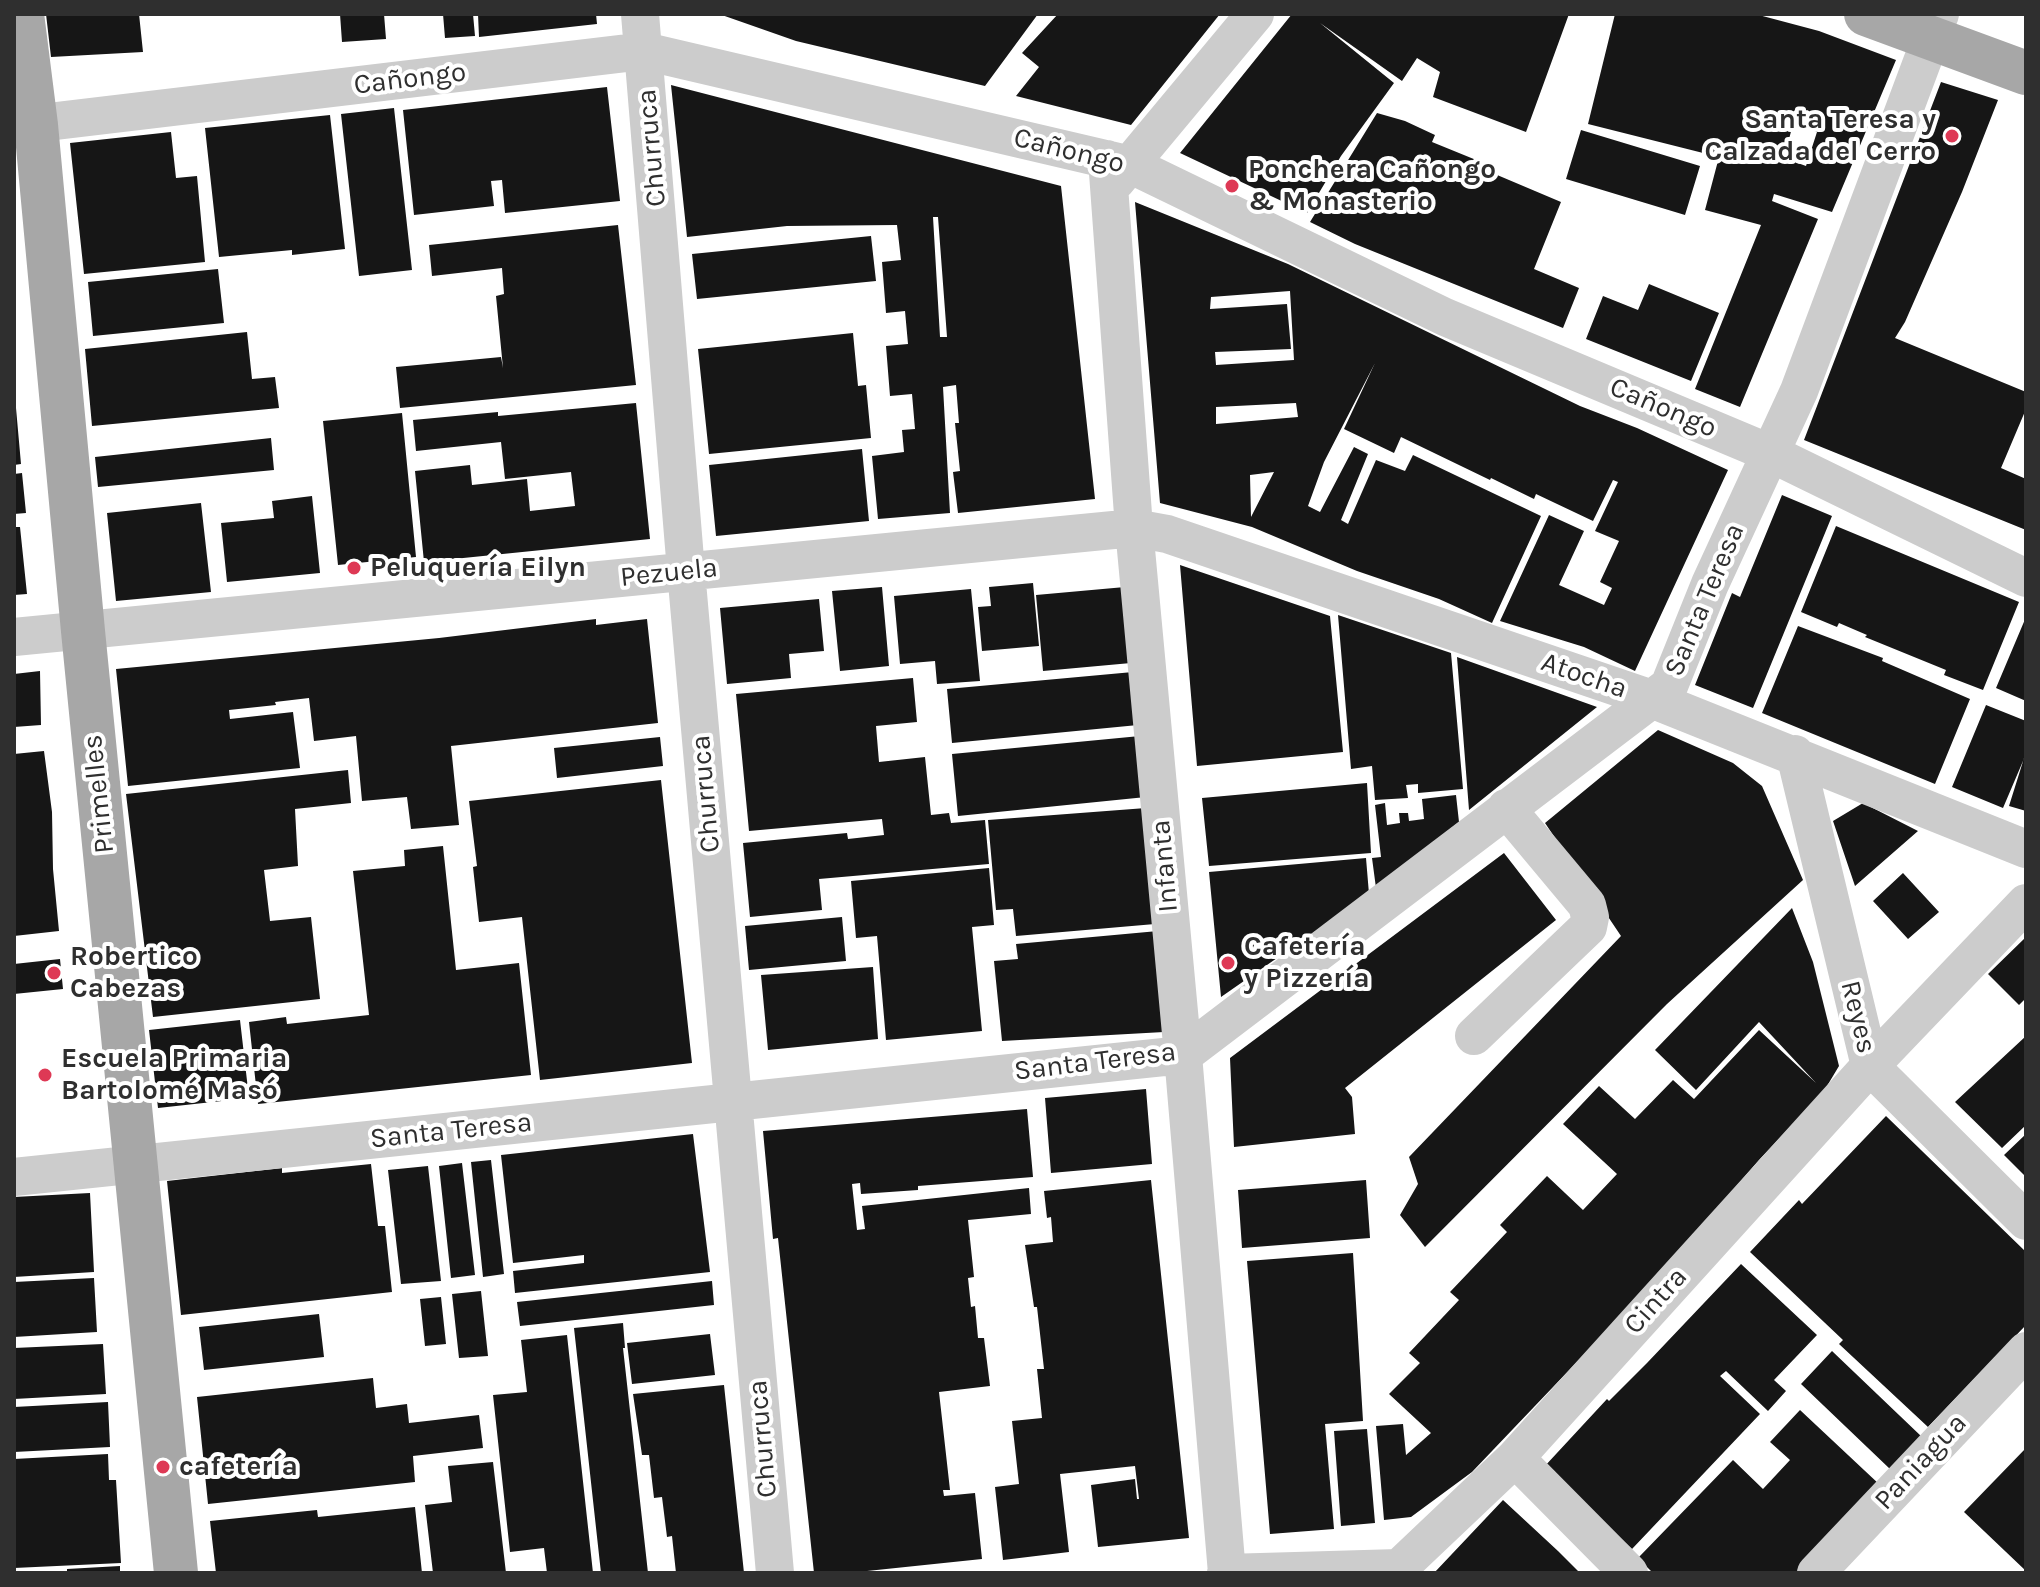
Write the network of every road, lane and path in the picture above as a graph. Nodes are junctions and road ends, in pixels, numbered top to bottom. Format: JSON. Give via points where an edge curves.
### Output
{"nodes":[{"id":1,"x":22,"y":14,"type":"edge"},
{"id":2,"x":1255,"y":14,"type":"edge"},
{"id":3,"x":1866,"y":14,"type":"edge"},
{"id":4,"x":1936,"y":26,"type":"edge"},
{"id":5,"x":642,"y":32,"type":"edge"},
{"id":6,"x":2026,"y":73,"type":"edge"},
{"id":7,"x":25,"y":126,"type":"edge"},
{"id":8,"x":1116,"y":171,"type":"junction"},
{"id":9,"x":1772,"y":454,"type":"junction"},
{"id":10,"x":1134,"y":528,"type":"junction"},
{"id":11,"x":686,"y":571,"type":"junction"},
{"id":12,"x":2026,"y":578,"type":"edge"},
{"id":13,"x":83,"y":631,"type":"junction"},
{"id":14,"x":14,"y":637,"type":"edge"},
{"id":15,"x":1649,"y":698,"type":"junction"},
{"id":16,"x":1795,"y":754,"type":"junction"},
{"id":17,"x":1506,"y":808,"type":"junction"},
{"id":18,"x":2026,"y":849,"type":"edge"},
{"id":19,"x":2026,"y":903,"type":"edge"},
{"id":20,"x":1474,"y":1036,"type":"dead end"},
{"id":21,"x":1183,"y":1055,"type":"junction"},
{"id":22,"x":1870,"y":1066,"type":"junction"},
{"id":23,"x":733,"y":1101,"type":"junction"},
{"id":24,"x":135,"y":1165,"type":"junction"},
{"id":25,"x":14,"y":1177,"type":"edge"},
{"id":26,"x":2026,"y":1221,"type":"edge"},
{"id":27,"x":2026,"y":1351,"type":"edge"},
{"id":28,"x":1515,"y":1458,"type":"junction"},
{"id":29,"x":176,"y":1573,"type":"edge"},
{"id":30,"x":775,"y":1573,"type":"edge"},
{"id":31,"x":1227,"y":1573,"type":"edge"},
{"id":32,"x":1629,"y":1573,"type":"edge"},
{"id":33,"x":1816,"y":1573,"type":"edge"}],
"edges":[{"from":1,"to":7,"type":"main road","name":"Primelles"},
{"from":2,"to":8,"type":"street"},
{"from":3,"to":4,"type":"main road"},
{"from":4,"to":6,"type":"main road"},
{"from":4,"to":9,"type":"street","name":"Santa Teresa"},
{"from":5,"to":7,"type":"street","name":"Cañongo"},
{"from":5,"to":8,"type":"street","name":"Cañongo"},
{"from":5,"to":11,"type":"street","name":"Churruca"},
{"from":7,"to":13,"type":"main road","name":"Primelles"},
{"from":8,"to":9,"type":"street","name":"Cañongo"},
{"from":8,"to":10,"type":"street","name":"Infanta"},
{"from":9,"to":12,"type":"street","name":"Cañongo"},
{"from":9,"to":15,"type":"street","name":"Santa Teresa","via":[[1710,584],[1673,679]]},
{"from":10,"to":11,"type":"street","name":"Pezuela"},
{"from":10,"to":15,"type":"street","name":"Atocha","via":[[1167,534]]},
{"from":10,"to":21,"type":"street","name":"Infanta"},
{"from":11,"to":13,"type":"street","name":"Pezuela"},
{"from":11,"to":23,"type":"street","name":"Churruca"},
{"from":13,"to":14,"type":"street","name":"Pezuela"},
{"from":13,"to":24,"type":"main road","name":"Primelles"},
{"from":15,"to":16,"type":"street","name":"Atocha"},
{"from":15,"to":17,"type":"street","name":"Santa Teresa"},
{"from":16,"to":18,"type":"street","name":"Atocha"},
{"from":16,"to":22,"type":"street","name":"Reyes"},
{"from":17,"to":20,"type":"street","via":[[1587,905],[1590,917],[1588,927]]},
{"from":17,"to":21,"type":"street","name":"Santa Teresa"},
{"from":19,"to":22,"type":"street","name":"Cintra"},
{"from":21,"to":23,"type":"street","name":"Santa Teresa"},
{"from":21,"to":31,"type":"street","name":"Infanta"},
{"from":22,"to":26,"type":"street","name":"Reyes"},
{"from":22,"to":28,"type":"street","name":"Cintra"},
{"from":23,"to":24,"type":"street","name":"Santa Teresa"},
{"from":23,"to":30,"type":"street","name":"Churruca"},
{"from":24,"to":25,"type":"street","name":"Santa Teresa"},
{"from":24,"to":29,"type":"main road","name":"Primelles"},
{"from":27,"to":33,"type":"street","name":"Paniagua"},
{"from":28,"to":31,"type":"street","name":"Cintra","via":[[1399,1568]]},
{"from":28,"to":32,"type":"street"}]}
